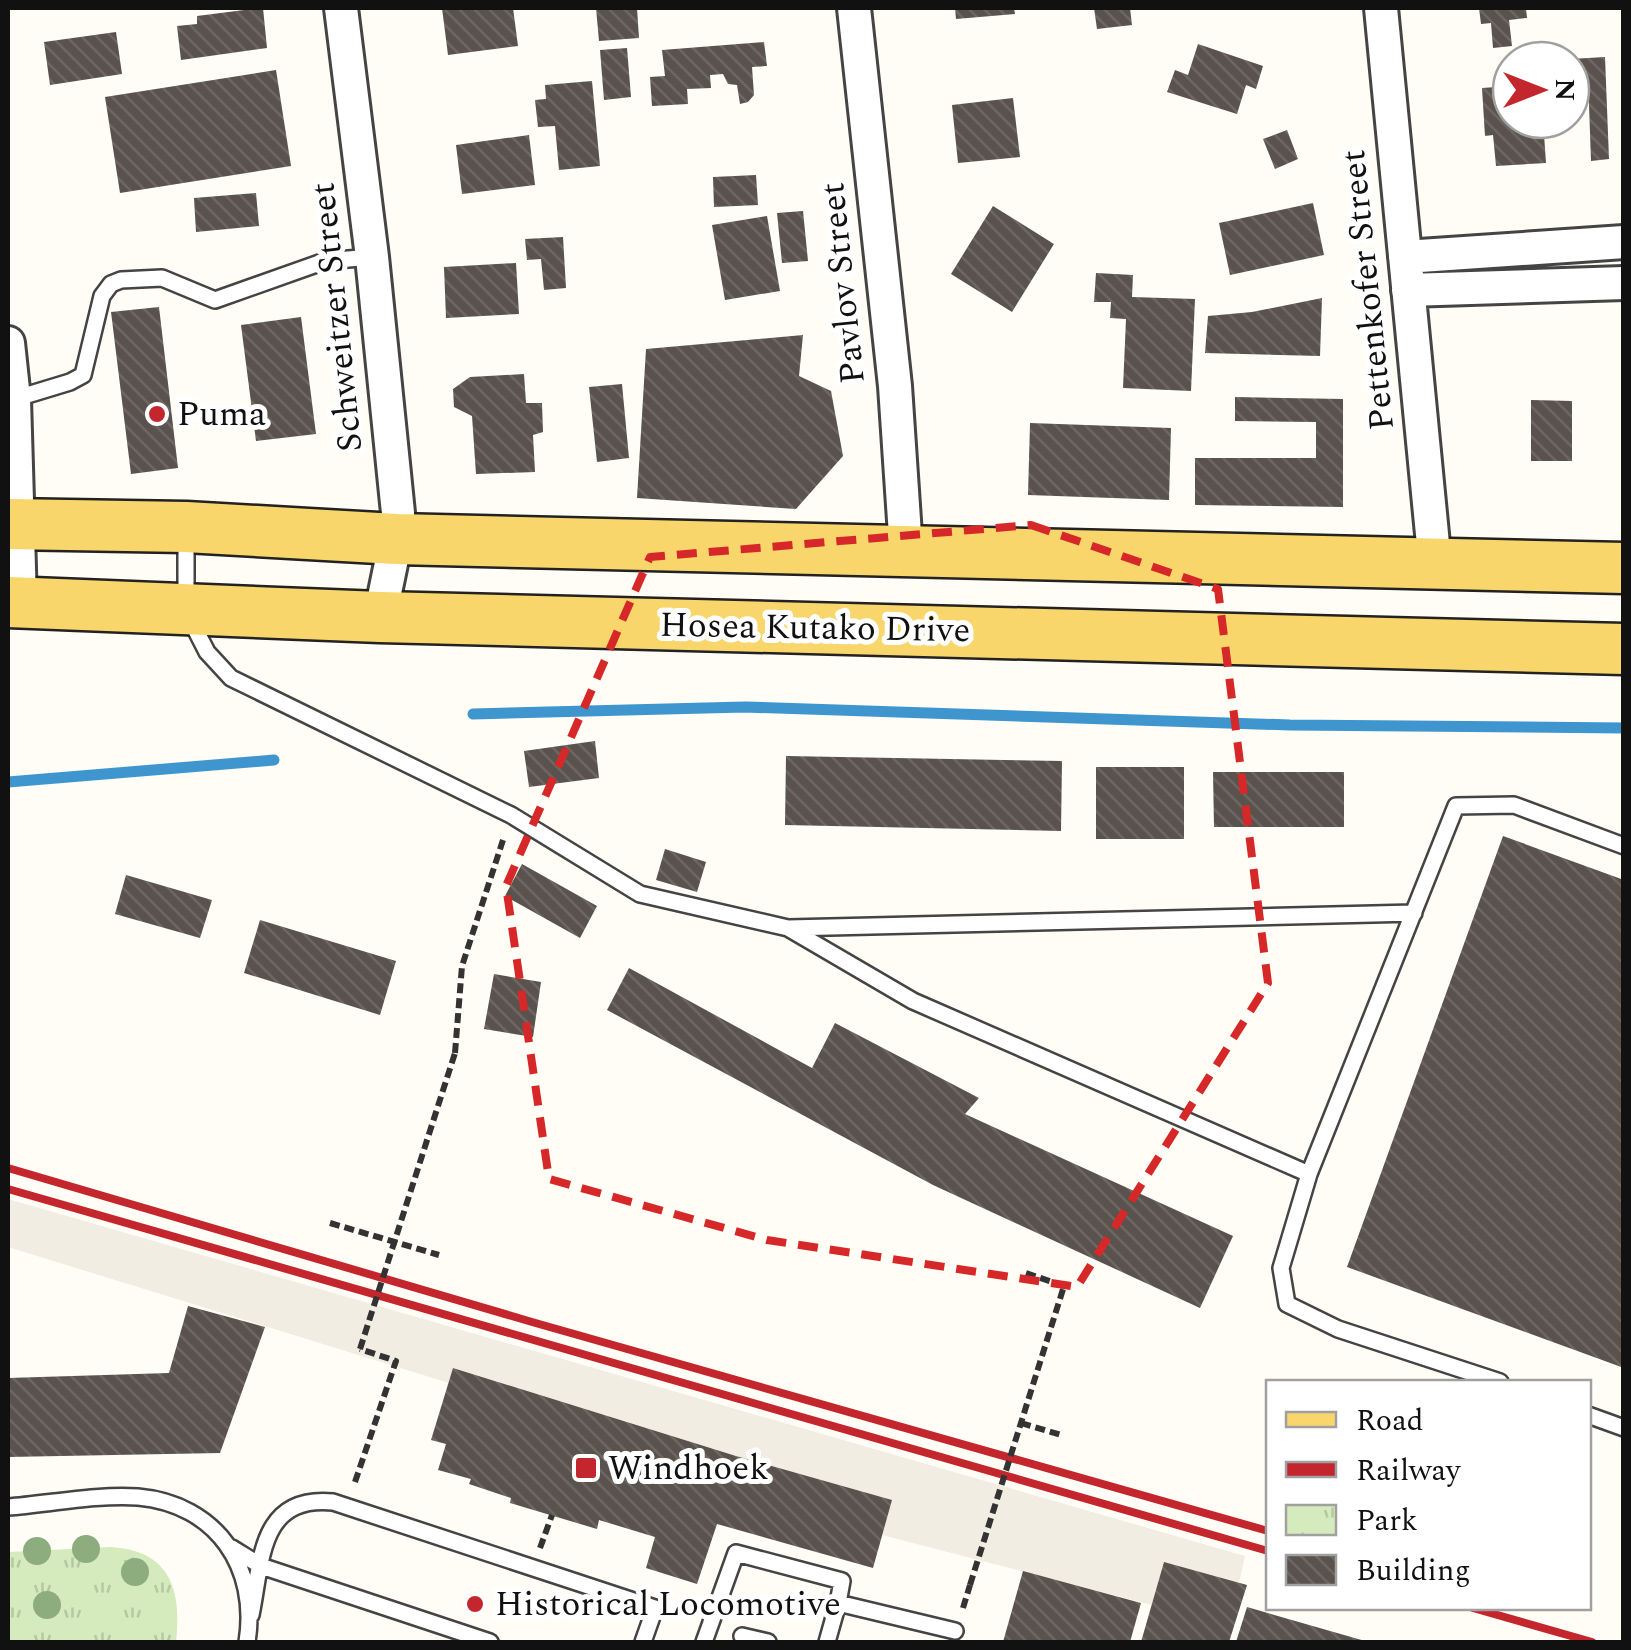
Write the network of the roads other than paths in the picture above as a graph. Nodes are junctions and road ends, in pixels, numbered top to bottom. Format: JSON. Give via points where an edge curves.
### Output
{"nodes":[{"id":1,"x":340,"y":8,"type":"edge"},
{"id":2,"x":854,"y":8,"type":"edge"},
{"id":3,"x":1381,"y":8,"type":"edge"},
{"id":4,"x":1624,"y":242,"type":"edge"},
{"id":5,"x":372,"y":257,"type":"junction"},
{"id":6,"x":1406,"y":273,"type":"junction"},
{"id":7,"x":1624,"y":283,"type":"edge"},
{"id":8,"x":8,"y":343,"type":"edge"},
{"id":9,"x":14,"y":399,"type":"junction"},
{"id":10,"x":14,"y":525,"type":"edge"},
{"id":11,"x":186,"y":528,"type":"junction"},
{"id":12,"x":396,"y":540,"type":"junction"},
{"id":13,"x":906,"y":550,"type":"junction"},
{"id":14,"x":1435,"y":564,"type":"junction"},
{"id":15,"x":1624,"y":568,"type":"edge"},
{"id":16,"x":14,"y":602,"type":"edge"},
{"id":17,"x":186,"y":611,"type":"junction"},
{"id":18,"x":380,"y":617,"type":"junction"},
{"id":19,"x":1624,"y":649,"type":"edge"},
{"id":20,"x":1624,"y":846,"type":"edge"},
{"id":21,"x":1414,"y":913,"type":"junction"},
{"id":22,"x":788,"y":928,"type":"junction"},
{"id":23,"x":1310,"y":1174,"type":"junction"},
{"id":24,"x":1494,"y":1380,"type":"edge"},
{"id":25,"x":1591,"y":1415,"type":"edge"},
{"id":26,"x":1624,"y":1428,"type":"edge"},
{"id":27,"x":8,"y":1507,"type":"edge"},
{"id":28,"x":229,"y":1546,"type":"junction"},
{"id":29,"x":261,"y":1566,"type":"junction"},
{"id":30,"x":838,"y":1603,"type":"junction"},
{"id":31,"x":252,"y":1614,"type":"junction"},
{"id":32,"x":955,"y":1631,"type":"dead end"},
{"id":33,"x":742,"y":1636,"type":"dead end"},
{"id":34,"x":247,"y":1642,"type":"edge"},
{"id":35,"x":490,"y":1642,"type":"edge"},
{"id":36,"x":643,"y":1642,"type":"edge"},
{"id":37,"x":704,"y":1642,"type":"edge"},
{"id":38,"x":768,"y":1642,"type":"edge"},
{"id":39,"x":826,"y":1642,"type":"edge"}],
"edges":[{"from":1,"to":5,"type":"street","name":"Schweitzer Street"},
{"from":2,"to":13,"type":"street","name":"Pavlov Street"},
{"from":3,"to":6,"type":"street","name":"Pettenkofer Street"},
{"from":4,"to":6,"type":"street"},
{"from":5,"to":9,"type":"lane","via":[[324,261],[215,300],[162,278],[121,280],[102,296],[82,374]]},
{"from":5,"to":12,"type":"street","name":"Schweitzer Street","via":[[398,502]]},
{"from":6,"to":7,"type":"street"},
{"from":6,"to":14,"type":"street","name":"Pettenkofer Street"},
{"from":8,"to":9,"type":"street"},
{"from":9,"to":10,"type":"street"},
{"from":10,"to":11,"type":"main road"},
{"from":10,"to":16,"type":"street"},
{"from":11,"to":12,"type":"main road"},
{"from":11,"to":17,"type":"lane"},
{"from":12,"to":13,"type":"main road"},
{"from":12,"to":18,"type":"street","name":"Schweitzer Street"},
{"from":13,"to":14,"type":"main road"},
{"from":14,"to":15,"type":"main road"},
{"from":16,"to":17,"type":"main road","name":"Hosea Kutako Drive"},
{"from":17,"to":18,"type":"main road","name":"Hosea Kutako Drive"},
{"from":17,"to":22,"type":"lane","via":[[230,678],[511,815],[640,894]]},
{"from":18,"to":19,"type":"main road","name":"Hosea Kutako Drive"},
{"from":20,"to":21,"type":"lane","via":[[1514,805],[1456,806]]},
{"from":21,"to":22,"type":"lane"},
{"from":21,"to":23,"type":"lane"},
{"from":22,"to":23,"type":"lane","via":[[912,1001]]},
{"from":23,"to":24,"type":"lane","via":[[1280,1268],[1287,1304],[1338,1329]]},
{"from":25,"to":26,"type":"lane"},
{"from":27,"to":28,"type":"lane","via":[[136,1497],[172,1503],[204,1520]]},
{"from":28,"to":29,"type":"lane"},
{"from":28,"to":31,"type":"lane"},
{"from":29,"to":31,"type":"lane"},
{"from":29,"to":35,"type":"lane"},
{"from":29,"to":36,"type":"lane","via":[[266,1537],[285,1511],[316,1500],[655,1608]]},
{"from":30,"to":32,"type":"lane"},
{"from":30,"to":37,"type":"lane","via":[[842,1582],[736,1554]]},
{"from":30,"to":39,"type":"lane"},
{"from":31,"to":34,"type":"lane"},
{"from":33,"to":38,"type":"lane"}]}
